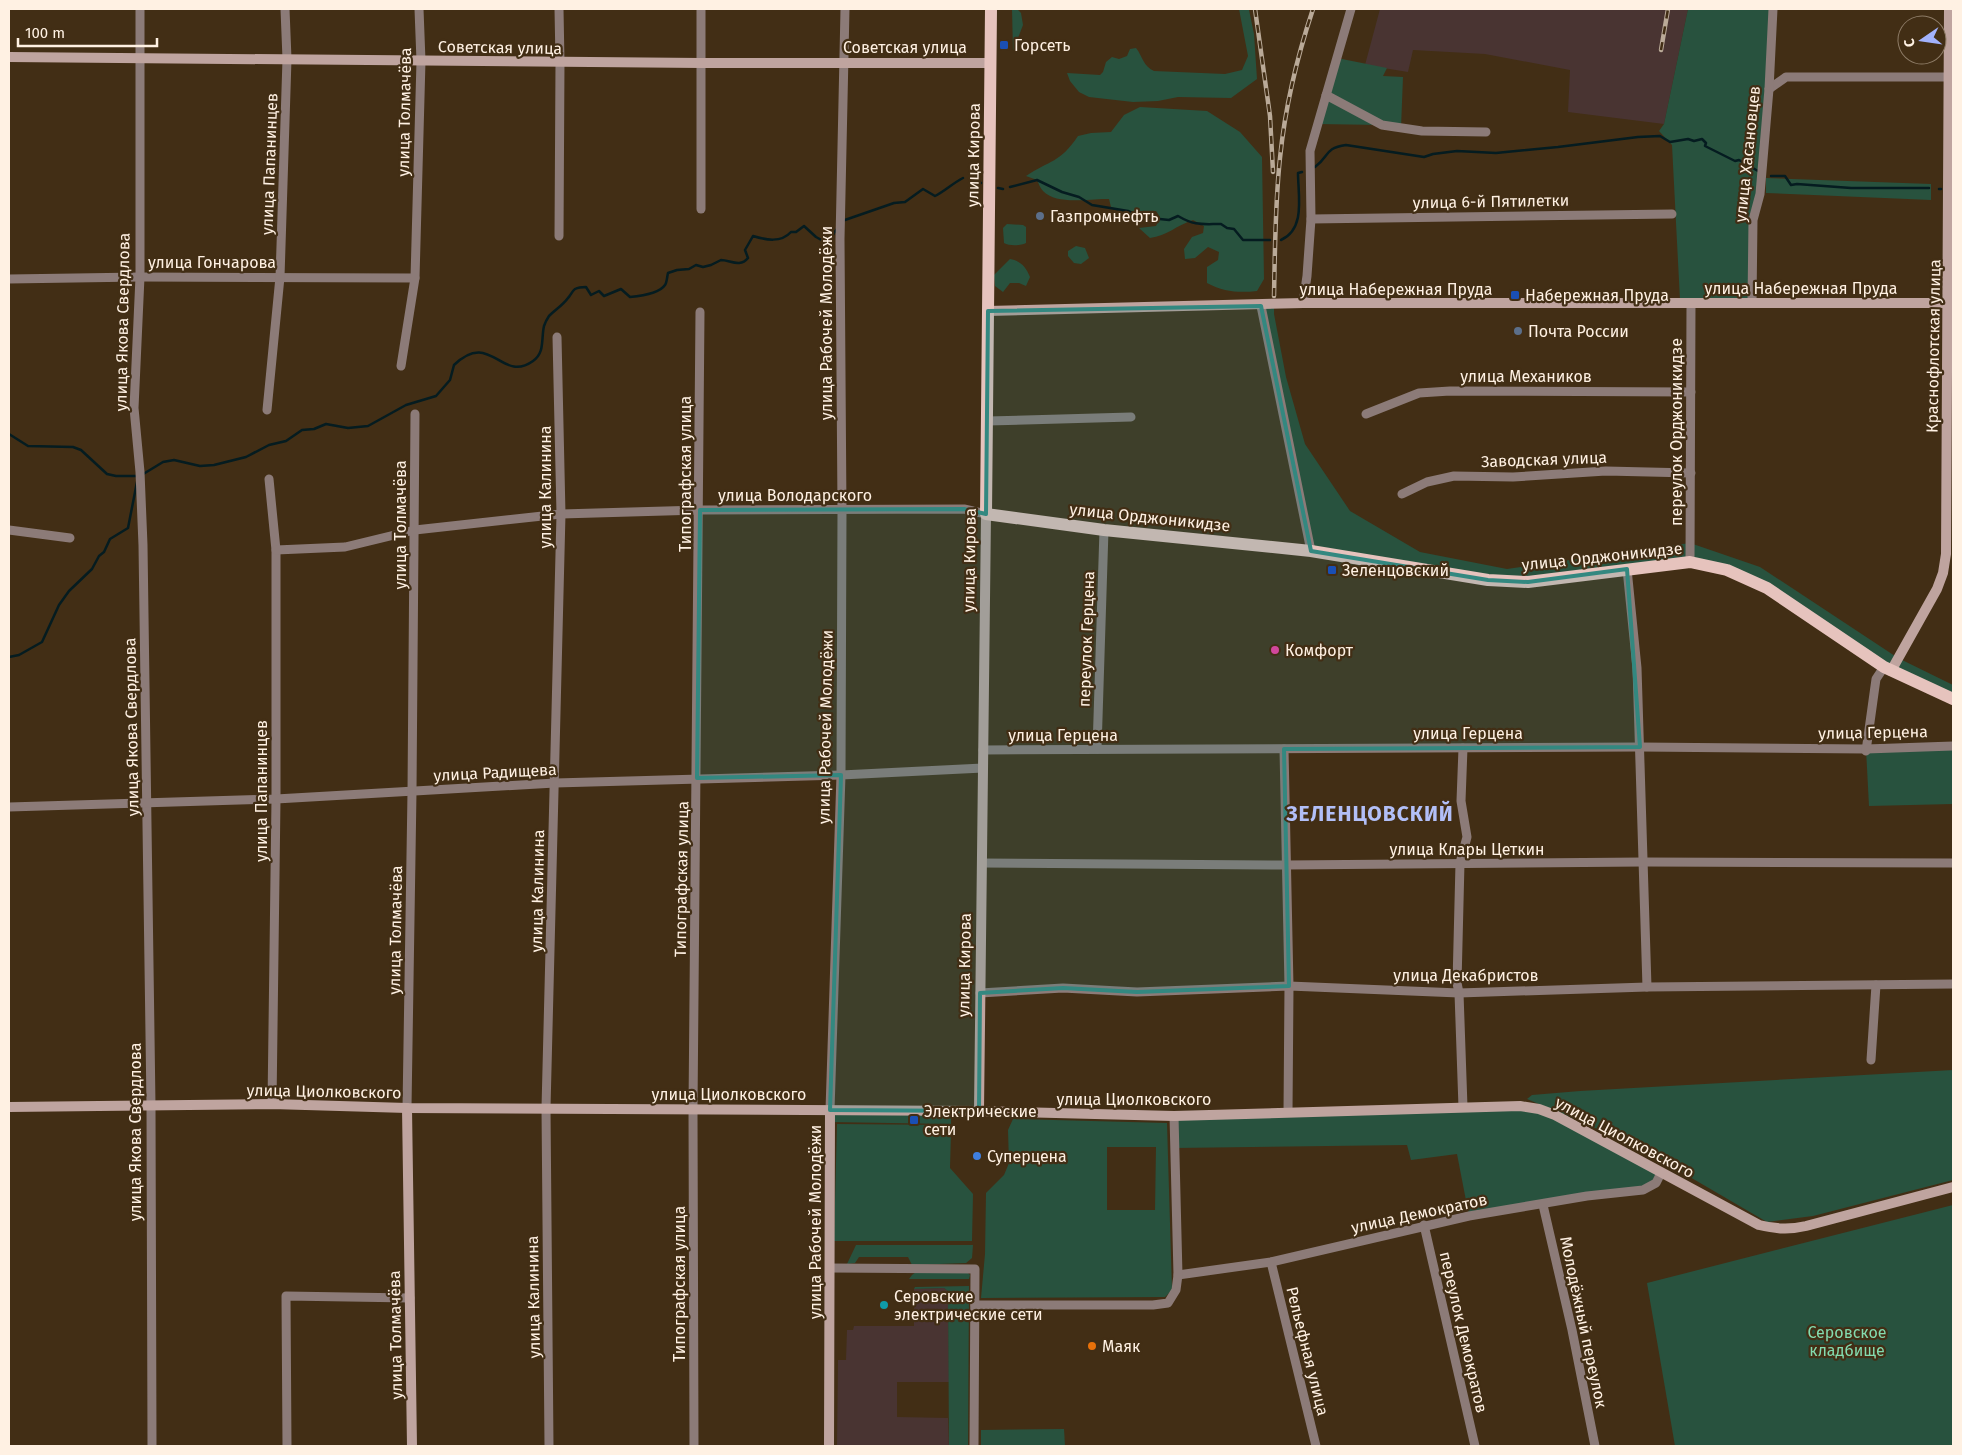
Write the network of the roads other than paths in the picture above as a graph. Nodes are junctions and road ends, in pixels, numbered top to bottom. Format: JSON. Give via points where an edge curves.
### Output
{"nodes":[{"id":1,"x":140,"y":9,"type":"edge"},
{"id":2,"x":285,"y":9,"type":"edge"},
{"id":3,"x":419,"y":9,"type":"edge"},
{"id":4,"x":559,"y":9,"type":"edge"},
{"id":5,"x":701,"y":9,"type":"edge"},
{"id":6,"x":845,"y":9,"type":"edge"},
{"id":7,"x":991,"y":9,"type":"edge"},
{"id":8,"x":1352,"y":9,"type":"edge"},
{"id":9,"x":1774,"y":9,"type":"edge"},
{"id":10,"x":1950,"y":9,"type":"edge"},
{"id":11,"x":9,"y":57,"type":"edge"},
{"id":12,"x":139,"y":59,"type":"junction"},
{"id":13,"x":287,"y":60,"type":"junction"},
{"id":14,"x":420,"y":61,"type":"junction"},
{"id":15,"x":560,"y":62,"type":"junction"},
{"id":16,"x":844,"y":62,"type":"junction"},
{"id":17,"x":701,"y":63,"type":"junction"},
{"id":18,"x":991,"y":63,"type":"junction"},
{"id":19,"x":1951,"y":77,"type":"edge"},
{"id":20,"x":1769,"y":89,"type":"junction"},
{"id":21,"x":1326,"y":95,"type":"junction"},
{"id":22,"x":1486,"y":132,"type":"dead end"},
{"id":23,"x":701,"y":209,"type":"dead end"},
{"id":24,"x":1672,"y":214,"type":"dead end"},
{"id":25,"x":1311,"y":219,"type":"junction"},
{"id":26,"x":559,"y":236,"type":"dead end"},
{"id":27,"x":140,"y":277,"type":"junction"},
{"id":28,"x":280,"y":277,"type":"junction"},
{"id":29,"x":415,"y":278,"type":"junction"},
{"id":30,"x":9,"y":279,"type":"edge"},
{"id":31,"x":1303,"y":303,"type":"junction"},
{"id":32,"x":1691,"y":303,"type":"junction"},
{"id":33,"x":1752,"y":304,"type":"junction"},
{"id":34,"x":1951,"y":304,"type":"edge"},
{"id":35,"x":1261,"y":306,"type":"junction"},
{"id":36,"x":988,"y":311,"type":"junction"},
{"id":37,"x":700,"y":312,"type":"dead end"},
{"id":38,"x":557,"y":338,"type":"dead end"},
{"id":39,"x":401,"y":366,"type":"dead end"},
{"id":40,"x":1691,"y":392,"type":"junction"},
{"id":41,"x":267,"y":410,"type":"dead end"},
{"id":42,"x":415,"y":414,"type":"dead end"},
{"id":43,"x":1366,"y":414,"type":"dead end"},
{"id":44,"x":1131,"y":417,"type":"dead end"},
{"id":45,"x":987,"y":421,"type":"junction"},
{"id":46,"x":1691,"y":473,"type":"junction"},
{"id":47,"x":269,"y":479,"type":"dead end"},
{"id":48,"x":1402,"y":494,"type":"dead end"},
{"id":49,"x":700,"y":510,"type":"junction"},
{"id":50,"x":842,"y":510,"type":"junction"},
{"id":51,"x":561,"y":514,"type":"junction"},
{"id":52,"x":986,"y":514,"type":"junction"},
{"id":53,"x":9,"y":530,"type":"edge"},
{"id":54,"x":415,"y":530,"type":"junction"},
{"id":55,"x":1104,"y":530,"type":"junction"},
{"id":56,"x":70,"y":538,"type":"dead end"},
{"id":57,"x":276,"y":550,"type":"junction"},
{"id":58,"x":1311,"y":551,"type":"junction"},
{"id":59,"x":1690,"y":562,"type":"junction"},
{"id":60,"x":1627,"y":569,"type":"junction"},
{"id":61,"x":1887,"y":669,"type":"junction"},
{"id":62,"x":1953,"y":698,"type":"edge"},
{"id":63,"x":1953,"y":746,"type":"edge"},
{"id":64,"x":1640,"y":747,"type":"junction"},
{"id":65,"x":1462,"y":748,"type":"junction"},
{"id":66,"x":1098,"y":749,"type":"junction"},
{"id":67,"x":1284,"y":749,"type":"junction"},
{"id":68,"x":983,"y":750,"type":"junction"},
{"id":69,"x":1866,"y":750,"type":"junction"},
{"id":70,"x":983,"y":768,"type":"junction"},
{"id":71,"x":841,"y":775,"type":"junction"},
{"id":72,"x":696,"y":778,"type":"junction"},
{"id":73,"x":554,"y":783,"type":"junction"},
{"id":74,"x":412,"y":792,"type":"junction"},
{"id":75,"x":276,"y":799,"type":"junction"},
{"id":76,"x":147,"y":804,"type":"junction"},
{"id":77,"x":9,"y":807,"type":"edge"},
{"id":78,"x":1643,"y":862,"type":"junction"},
{"id":79,"x":982,"y":863,"type":"junction"},
{"id":80,"x":1460,"y":863,"type":"junction"},
{"id":81,"x":1953,"y":863,"type":"edge"},
{"id":82,"x":1286,"y":865,"type":"junction"},
{"id":83,"x":1953,"y":984,"type":"edge"},
{"id":84,"x":1876,"y":985,"type":"junction"},
{"id":85,"x":1289,"y":986,"type":"junction"},
{"id":86,"x":1647,"y":988,"type":"junction"},
{"id":87,"x":980,"y":993,"type":"junction"},
{"id":88,"x":1460,"y":993,"type":"junction"},
{"id":89,"x":1871,"y":1060,"type":"dead end"},
{"id":90,"x":272,"y":1104,"type":"junction"},
{"id":91,"x":151,"y":1105,"type":"junction"},
{"id":92,"x":9,"y":1107,"type":"edge"},
{"id":93,"x":1464,"y":1107,"type":"junction"},
{"id":94,"x":406,"y":1108,"type":"junction"},
{"id":95,"x":546,"y":1108,"type":"junction"},
{"id":96,"x":694,"y":1109,"type":"junction"},
{"id":97,"x":830,"y":1110,"type":"junction"},
{"id":98,"x":978,"y":1111,"type":"junction"},
{"id":99,"x":1288,"y":1112,"type":"junction"},
{"id":100,"x":1174,"y":1116,"type":"junction"},
{"id":101,"x":1661,"y":1173,"type":"junction"},
{"id":102,"x":1953,"y":1187,"type":"edge"},
{"id":103,"x":1542,"y":1204,"type":"junction"},
{"id":104,"x":1424,"y":1225,"type":"junction"},
{"id":105,"x":1271,"y":1262,"type":"junction"},
{"id":106,"x":830,"y":1268,"type":"junction"},
{"id":107,"x":1178,"y":1275,"type":"junction"},
{"id":108,"x":410,"y":1298,"type":"junction"},
{"id":109,"x":975,"y":1305,"type":"junction"},
{"id":110,"x":152,"y":1446,"type":"edge"},
{"id":111,"x":287,"y":1446,"type":"edge"},
{"id":112,"x":412,"y":1446,"type":"edge"},
{"id":113,"x":549,"y":1446,"type":"edge"},
{"id":114,"x":694,"y":1446,"type":"edge"},
{"id":115,"x":829,"y":1446,"type":"edge"},
{"id":116,"x":974,"y":1446,"type":"edge"},
{"id":117,"x":1316,"y":1446,"type":"edge"},
{"id":118,"x":1475,"y":1446,"type":"edge"},
{"id":119,"x":1595,"y":1446,"type":"edge"}],
"edges":[{"from":1,"to":12,"type":"street","name":"улица Якова Свердлова"},
{"from":2,"to":13,"type":"street","name":"улица Папанинцев"},
{"from":3,"to":14,"type":"street","name":"улица Толмачёва"},
{"from":4,"to":15,"type":"street"},
{"from":5,"to":17,"type":"street"},
{"from":6,"to":16,"type":"street","name":"улица Рабочей Молодёжи"},
{"from":7,"to":18,"type":"main road","name":"улица Кирова"},
{"from":8,"to":21,"type":"street"},
{"from":9,"to":20,"type":"street","name":"улица Хасановцев"},
{"from":10,"to":19,"type":"street","name":"Краснофлотская улица"},
{"from":11,"to":12,"type":"street","name":"Советская улица"},
{"from":12,"to":13,"type":"street","name":"Советская улица"},
{"from":12,"to":27,"type":"street","name":"улица Якова Свердлова"},
{"from":13,"to":14,"type":"street","name":"Советская улица"},
{"from":13,"to":28,"type":"street","name":"улица Папанинцев"},
{"from":14,"to":15,"type":"street","name":"Советская улица"},
{"from":14,"to":29,"type":"street","name":"улица Толмачёва"},
{"from":15,"to":17,"type":"street","name":"Советская улица"},
{"from":15,"to":26,"type":"street"},
{"from":16,"to":17,"type":"street","name":"Советская улица"},
{"from":16,"to":18,"type":"street","name":"Советская улица"},
{"from":16,"to":50,"type":"street","name":"улица Рабочей Молодёжи","via":[[840,239]]},
{"from":17,"to":23,"type":"street"},
{"from":18,"to":36,"type":"main road","name":"улица Кирова"},
{"from":19,"to":20,"type":"street","via":[[1786,77]]},
{"from":19,"to":34,"type":"street","name":"Краснофлотская улица"},
{"from":20,"to":33,"type":"street","name":"улица Хасановцев","via":[[1760,194],[1753,220]]},
{"from":21,"to":22,"type":"street","via":[[1382,125],[1422,131]]},
{"from":21,"to":25,"type":"street","via":[[1310,151]]},
{"from":24,"to":25,"type":"street","name":"улица 6-й Пятилетки"},
{"from":25,"to":31,"type":"street"},
{"from":27,"to":28,"type":"street","name":"улица Гончарова"},
{"from":27,"to":30,"type":"street","name":"улица Гончарова"},
{"from":27,"to":76,"type":"street","name":"улица Якова Свердлова","via":[[134,408],[143,545]]},
{"from":28,"to":29,"type":"street","name":"улица Гончарова"},
{"from":28,"to":41,"type":"street","name":"улица Папанинцев"},
{"from":29,"to":39,"type":"street","name":"улица Толмачёва"},
{"from":31,"to":32,"type":"street","name":"улица Набережная Пруда"},
{"from":31,"to":35,"type":"street","name":"улица Набережная Пруда"},
{"from":32,"to":33,"type":"street","name":"улица Набережная Пруда"},
{"from":32,"to":40,"type":"street","name":"переулок Орджоникидзе"},
{"from":33,"to":34,"type":"street","name":"улица Набережная Пруда"},
{"from":34,"to":61,"type":"street","name":"Краснофлотская улица","via":[[1943,574],[1930,603]]},
{"from":35,"to":36,"type":"street","name":"улица Набережная Пруда"},
{"from":35,"to":58,"type":"street"},
{"from":36,"to":45,"type":"main road","name":"улица Кирова"},
{"from":37,"to":49,"type":"street","name":"Типографская улица"},
{"from":38,"to":51,"type":"street","name":"улица Калинина"},
{"from":40,"to":43,"type":"street","name":"улица Механиков","via":[[1442,391],[1419,393]]},
{"from":40,"to":46,"type":"street","name":"переулок Орджоникидзе"},
{"from":42,"to":54,"type":"street","name":"улица Толмачёва"},
{"from":44,"to":45,"type":"street"},
{"from":45,"to":52,"type":"main road","name":"улица Кирова"},
{"from":46,"to":48,"type":"street","name":"Заводская улица","via":[[1606,471],[1513,477],[1454,476],[1427,482]]},
{"from":46,"to":59,"type":"street","name":"переулок Орджоникидзе"},
{"from":47,"to":57,"type":"street","name":"улица Папанинцев"},
{"from":49,"to":50,"type":"street","name":"улица Володарского"},
{"from":49,"to":51,"type":"street","name":"улица Володарского"},
{"from":49,"to":72,"type":"street","name":"Типографская улица"},
{"from":50,"to":52,"type":"street","name":"улица Володарского","via":[[964,510]]},
{"from":50,"to":71,"type":"street","name":"улица Рабочей Молодёжи"},
{"from":51,"to":54,"type":"street","name":"улица Володарского"},
{"from":51,"to":73,"type":"street","name":"улица Калинина"},
{"from":52,"to":55,"type":"main road","name":"улица Орджоникидзе"},
{"from":52,"to":68,"type":"street","name":"улица Кирова"},
{"from":53,"to":56,"type":"street"},
{"from":54,"to":57,"type":"street","name":"улица Володарского","via":[[345,547]]},
{"from":54,"to":74,"type":"street","name":"улица Толмачёва"},
{"from":55,"to":58,"type":"main road","name":"улица Орджоникидзе"},
{"from":55,"to":66,"type":"street","name":"переулок Герцена"},
{"from":57,"to":75,"type":"street","name":"улица Папанинцев"},
{"from":58,"to":60,"type":"main road","name":"улица Орджоникидзе","via":[[1488,580],[1528,582]]},
{"from":59,"to":60,"type":"main road","name":"улица Орджоникидзе"},
{"from":59,"to":61,"type":"main road","name":"улица Орджоникидзе","via":[[1727,570],[1767,588]]},
{"from":60,"to":64,"type":"street","via":[[1637,668]]},
{"from":61,"to":62,"type":"main road","name":"улица Орджоникидзе"},
{"from":61,"to":69,"type":"street","name":"Краснофлотская улица","via":[[1876,679]]},
{"from":63,"to":69,"type":"street","name":"улица Герцена"},
{"from":64,"to":65,"type":"street","name":"улица Герцена"},
{"from":64,"to":69,"type":"street","name":"улица Герцена"},
{"from":64,"to":78,"type":"street"},
{"from":65,"to":67,"type":"street","name":"улица Герцена"},
{"from":65,"to":80,"type":"street","via":[[1461,801],[1467,837]]},
{"from":66,"to":67,"type":"street","name":"улица Герцена"},
{"from":66,"to":68,"type":"street","name":"улица Герцена"},
{"from":67,"to":82,"type":"street"},
{"from":68,"to":70,"type":"street","name":"улица Кирова"},
{"from":70,"to":71,"type":"street","name":"улица Радищева"},
{"from":70,"to":79,"type":"street","name":"улица Кирова"},
{"from":71,"to":72,"type":"street","name":"улица Радищева"},
{"from":71,"to":97,"type":"street","name":"улица Рабочей Молодёжи"},
{"from":72,"to":73,"type":"street","name":"улица Радищева"},
{"from":72,"to":96,"type":"street","name":"Типографская улица"},
{"from":73,"to":74,"type":"street","name":"улица Радищева"},
{"from":73,"to":95,"type":"street","name":"улица Калинина"},
{"from":74,"to":75,"type":"street","name":"улица Радищева"},
{"from":74,"to":94,"type":"street","name":"улица Толмачёва"},
{"from":75,"to":76,"type":"street","name":"улица Радищева"},
{"from":75,"to":90,"type":"street","name":"улица Папанинцев"},
{"from":76,"to":77,"type":"street","name":"улица Радищева"},
{"from":76,"to":91,"type":"street","name":"улица Якова Свердлова"},
{"from":78,"to":80,"type":"street","name":"улица Клары Цеткин"},
{"from":78,"to":81,"type":"street","name":"улица Клары Цеткин"},
{"from":78,"to":86,"type":"street"},
{"from":79,"to":82,"type":"street","name":"улица Клары Цеткин"},
{"from":79,"to":87,"type":"street","name":"улица Кирова"},
{"from":80,"to":82,"type":"street","name":"улица Клары Цеткин"},
{"from":80,"to":88,"type":"street","via":[[1457,983]]},
{"from":82,"to":85,"type":"street"},
{"from":83,"to":84,"type":"street","name":"улица Декабристов"},
{"from":84,"to":86,"type":"street","name":"улица Декабристов"},
{"from":84,"to":89,"type":"street"},
{"from":85,"to":87,"type":"street","name":"улица Декабристов","via":[[1137,992],[1063,988]]},
{"from":85,"to":88,"type":"street","name":"улица Декабристов"},
{"from":85,"to":99,"type":"street"},
{"from":86,"to":88,"type":"street","name":"улица Декабристов"},
{"from":87,"to":98,"type":"street","name":"улица Кирова"},
{"from":88,"to":93,"type":"street"},
{"from":90,"to":91,"type":"street","name":"улица Циолковского"},
{"from":90,"to":94,"type":"street","name":"улица Циолковского"},
{"from":91,"to":92,"type":"street","name":"улица Циолковского"},
{"from":91,"to":110,"type":"street","name":"улица Якова Свердлова"},
{"from":93,"to":99,"type":"street","name":"улица Циолковского"},
{"from":93,"to":101,"type":"street","name":"улица Циолковского","via":[[1539,1109]]},
{"from":94,"to":95,"type":"street","name":"улица Циолковского"},
{"from":94,"to":108,"type":"street","name":"улица Толмачёва"},
{"from":95,"to":96,"type":"street","name":"улица Циолковского"},
{"from":95,"to":113,"type":"street","name":"улица Калинина"},
{"from":96,"to":97,"type":"street","name":"улица Циолковского"},
{"from":96,"to":114,"type":"street","name":"Типографская улица"},
{"from":97,"to":98,"type":"street","name":"улица Циолковского"},
{"from":97,"to":106,"type":"street","name":"улица Рабочей Молодёжи"},
{"from":98,"to":100,"type":"street","name":"улица Циолковского"},
{"from":99,"to":100,"type":"street","name":"улица Циолковского"},
{"from":100,"to":107,"type":"street"},
{"from":101,"to":102,"type":"street","name":"улица Циолковского","via":[[1759,1225],[1788,1230]]},
{"from":101,"to":103,"type":"street","name":"улица Демократов","via":[[1656,1183],[1644,1190]]},
{"from":103,"to":104,"type":"street","name":"улица Демократов"},
{"from":103,"to":119,"type":"street","name":"Молодёжный переулок"},
{"from":104,"to":105,"type":"street","name":"улица Демократов"},
{"from":104,"to":118,"type":"street","name":"переулок Демократов"},
{"from":105,"to":107,"type":"street","name":"улица Демократов"},
{"from":105,"to":117,"type":"street","name":"Рельефная улица"},
{"from":106,"to":109,"type":"street","via":[[975,1269]]},
{"from":106,"to":115,"type":"street","name":"улица Рабочей Молодёжи"},
{"from":107,"to":109,"type":"street","via":[[1176,1290],[1168,1303]]},
{"from":108,"to":111,"type":"street","via":[[286,1296]]},
{"from":108,"to":112,"type":"street","name":"улица Толмачёва"},
{"from":109,"to":116,"type":"street"}]}
